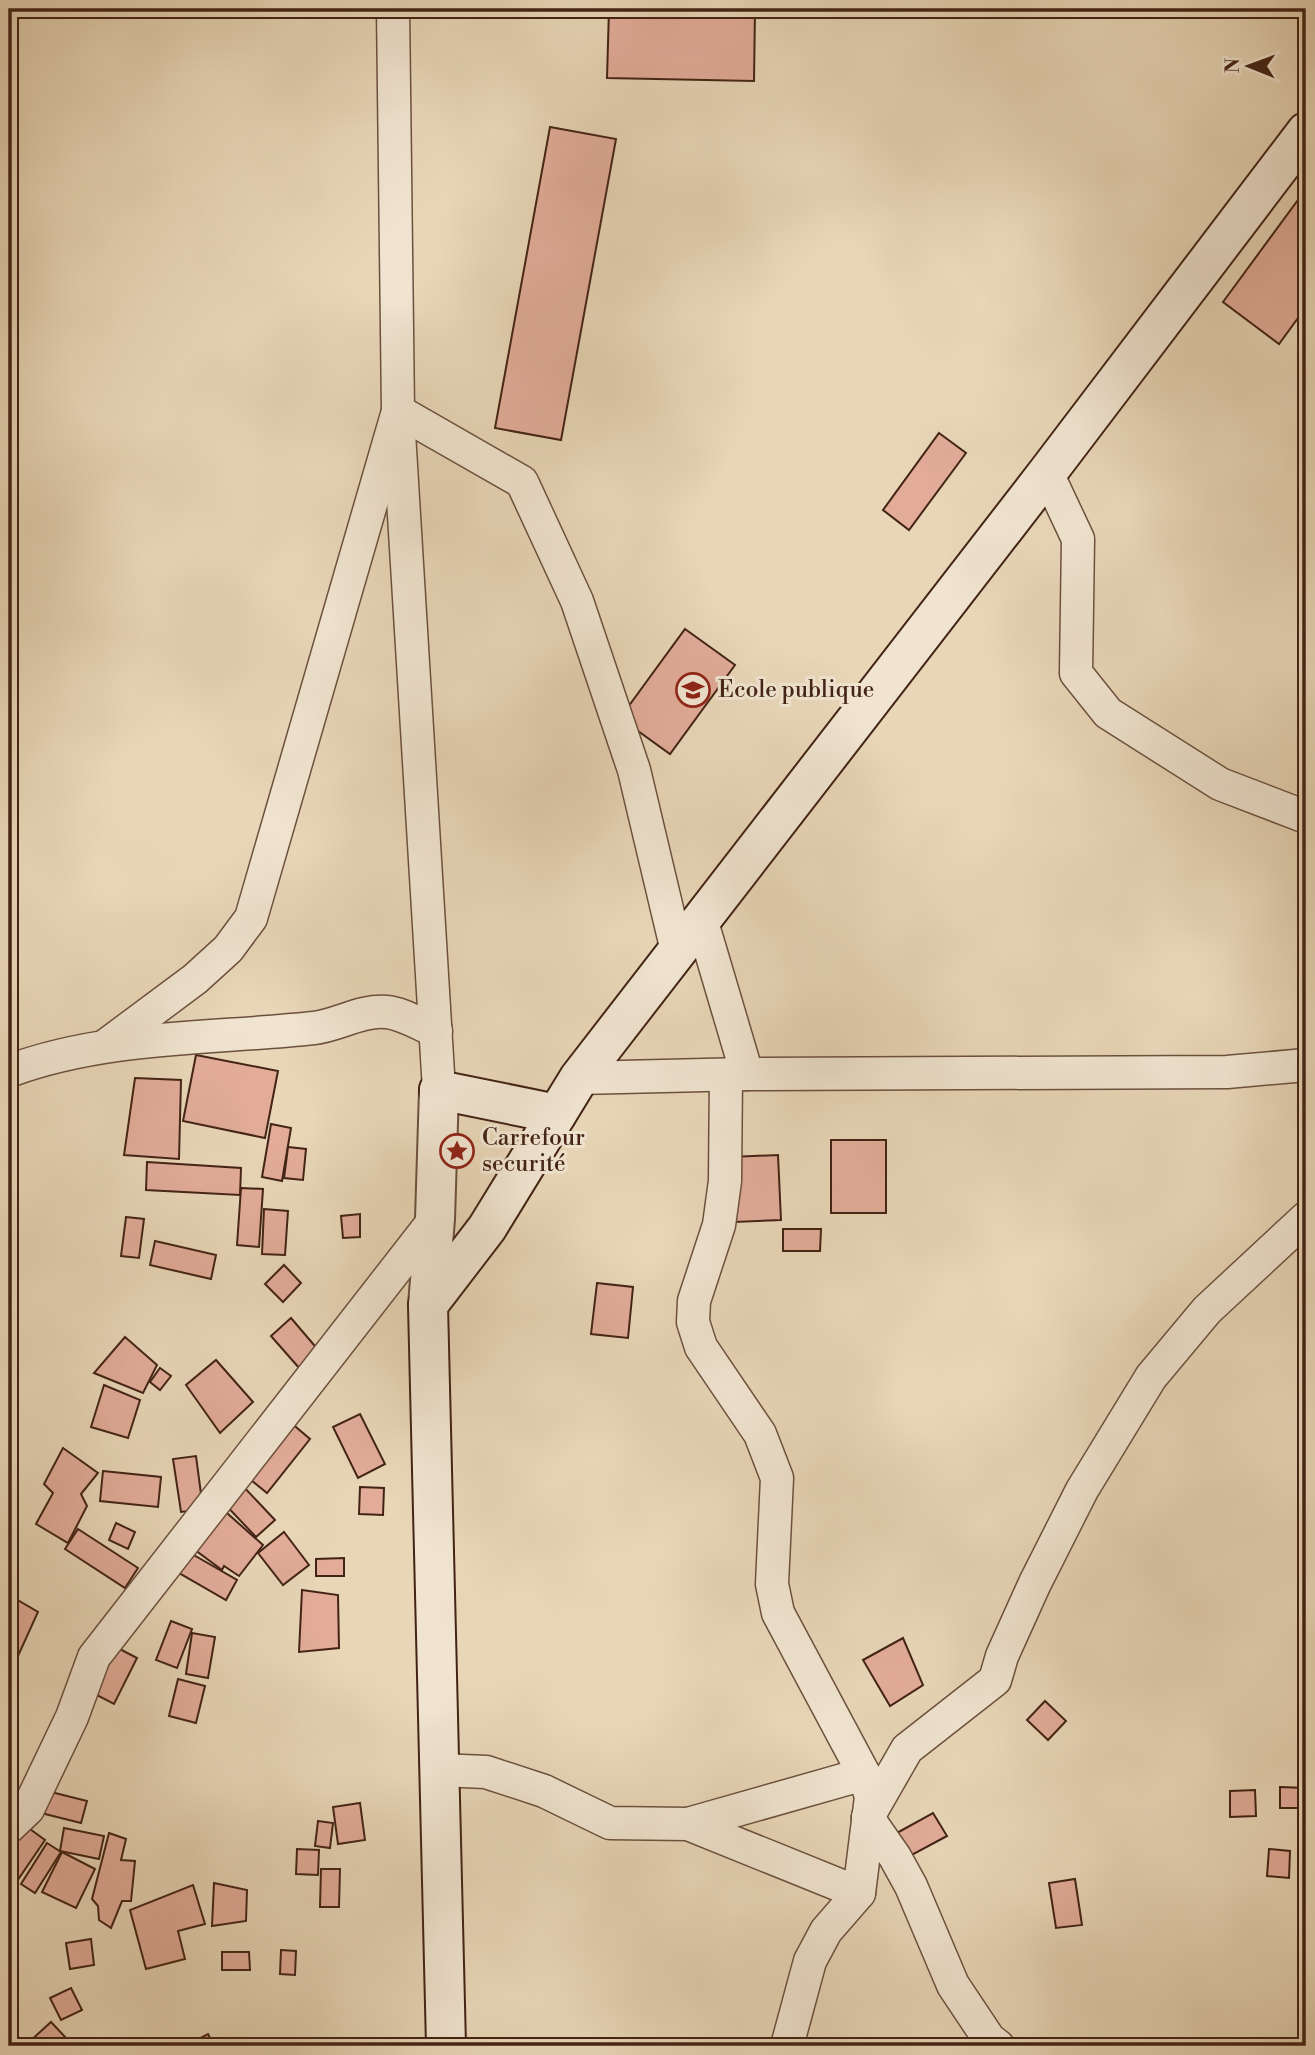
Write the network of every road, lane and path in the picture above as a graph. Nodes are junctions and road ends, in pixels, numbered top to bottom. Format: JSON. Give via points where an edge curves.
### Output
{"nodes":[{"id":1,"x":393,"y":9,"type":"edge"},
{"id":2,"x":1306,"y":132,"type":"edge"},
{"id":3,"x":398,"y":411,"type":"junction"},
{"id":4,"x":1048,"y":472,"type":"junction"},
{"id":5,"x":1306,"y":817,"type":"edge"},
{"id":6,"x":702,"y":922,"type":"junction"},
{"id":7,"x":677,"y":951,"type":"junction"},
{"id":8,"x":436,"y":1031,"type":"junction"},
{"id":9,"x":105,"y":1046,"type":"junction"},
{"id":10,"x":1306,"y":1065,"type":"edge"},
{"id":11,"x":9,"y":1071,"type":"edge"},
{"id":12,"x":737,"y":1075,"type":"junction"},
{"id":13,"x":579,"y":1078,"type":"junction"},
{"id":14,"x":439,"y":1090,"type":"junction"},
{"id":15,"x":557,"y":1114,"type":"junction"},
{"id":16,"x":1306,"y":1217,"type":"edge"},
{"id":17,"x":435,"y":1219,"type":"junction"},
{"id":18,"x":428,"y":1305,"type":"junction"},
{"id":19,"x":439,"y":1770,"type":"junction"},
{"id":20,"x":864,"y":1774,"type":"junction"},
{"id":21,"x":868,"y":1818,"type":"junction"},
{"id":22,"x":688,"y":1824,"type":"junction"},
{"id":23,"x":9,"y":1827,"type":"edge"},
{"id":24,"x":859,"y":1893,"type":"junction"},
{"id":25,"x":446,"y":2046,"type":"edge"},
{"id":26,"x":787,"y":2046,"type":"edge"},
{"id":27,"x":998,"y":2046,"type":"edge"}],
"edges":[{"from":1,"to":3,"type":"street"},
{"from":2,"to":4,"type":"main road"},
{"from":3,"to":7,"type":"street","via":[[522,482],[577,601],[634,770]]},
{"from":3,"to":8,"type":"street"},
{"from":3,"to":9,"type":"street","via":[[251,918],[228,949],[195,979]]},
{"from":4,"to":5,"type":"street","via":[[1078,539],[1076,673],[1108,713],[1220,784]]},
{"from":4,"to":6,"type":"main road"},
{"from":6,"to":7,"type":"main road"},
{"from":6,"to":12,"type":"street"},
{"from":7,"to":13,"type":"main road"},
{"from":8,"to":9,"type":"street","via":[[388,1011],[358,1014],[317,1028]]},
{"from":8,"to":14,"type":"street"},
{"from":9,"to":11,"type":"street"},
{"from":10,"to":12,"type":"street","via":[[1227,1072]]},
{"from":12,"to":13,"type":"street"},
{"from":12,"to":20,"type":"street","via":[[719,1225],[694,1301],[693,1322],[701,1347],[771,1458],[777,1478],[772,1584],[778,1613]]},
{"from":13,"to":15,"type":"main road"},
{"from":14,"to":15,"type":"main road"},
{"from":14,"to":17,"type":"main road"},
{"from":15,"to":18,"type":"main road","via":[[487,1228]]},
{"from":16,"to":21,"type":"street","via":[[1207,1310],[1151,1377],[1082,1490],[1035,1583],[995,1680],[907,1749]]},
{"from":17,"to":18,"type":"main road"},
{"from":17,"to":23,"type":"street","via":[[94,1657],[72,1717],[28,1809]]},
{"from":18,"to":19,"type":"main road"},
{"from":19,"to":22,"type":"street","via":[[486,1772],[544,1791],[610,1823]]},
{"from":19,"to":25,"type":"main road"},
{"from":20,"to":21,"type":"street","via":[[871,1797]]},
{"from":20,"to":22,"type":"street"},
{"from":21,"to":24,"type":"street"},
{"from":21,"to":27,"type":"street","via":[[911,1886],[953,1985]]},
{"from":22,"to":24,"type":"street"},
{"from":24,"to":26,"type":"street","via":[[826,1931],[810,1961]]}]}
